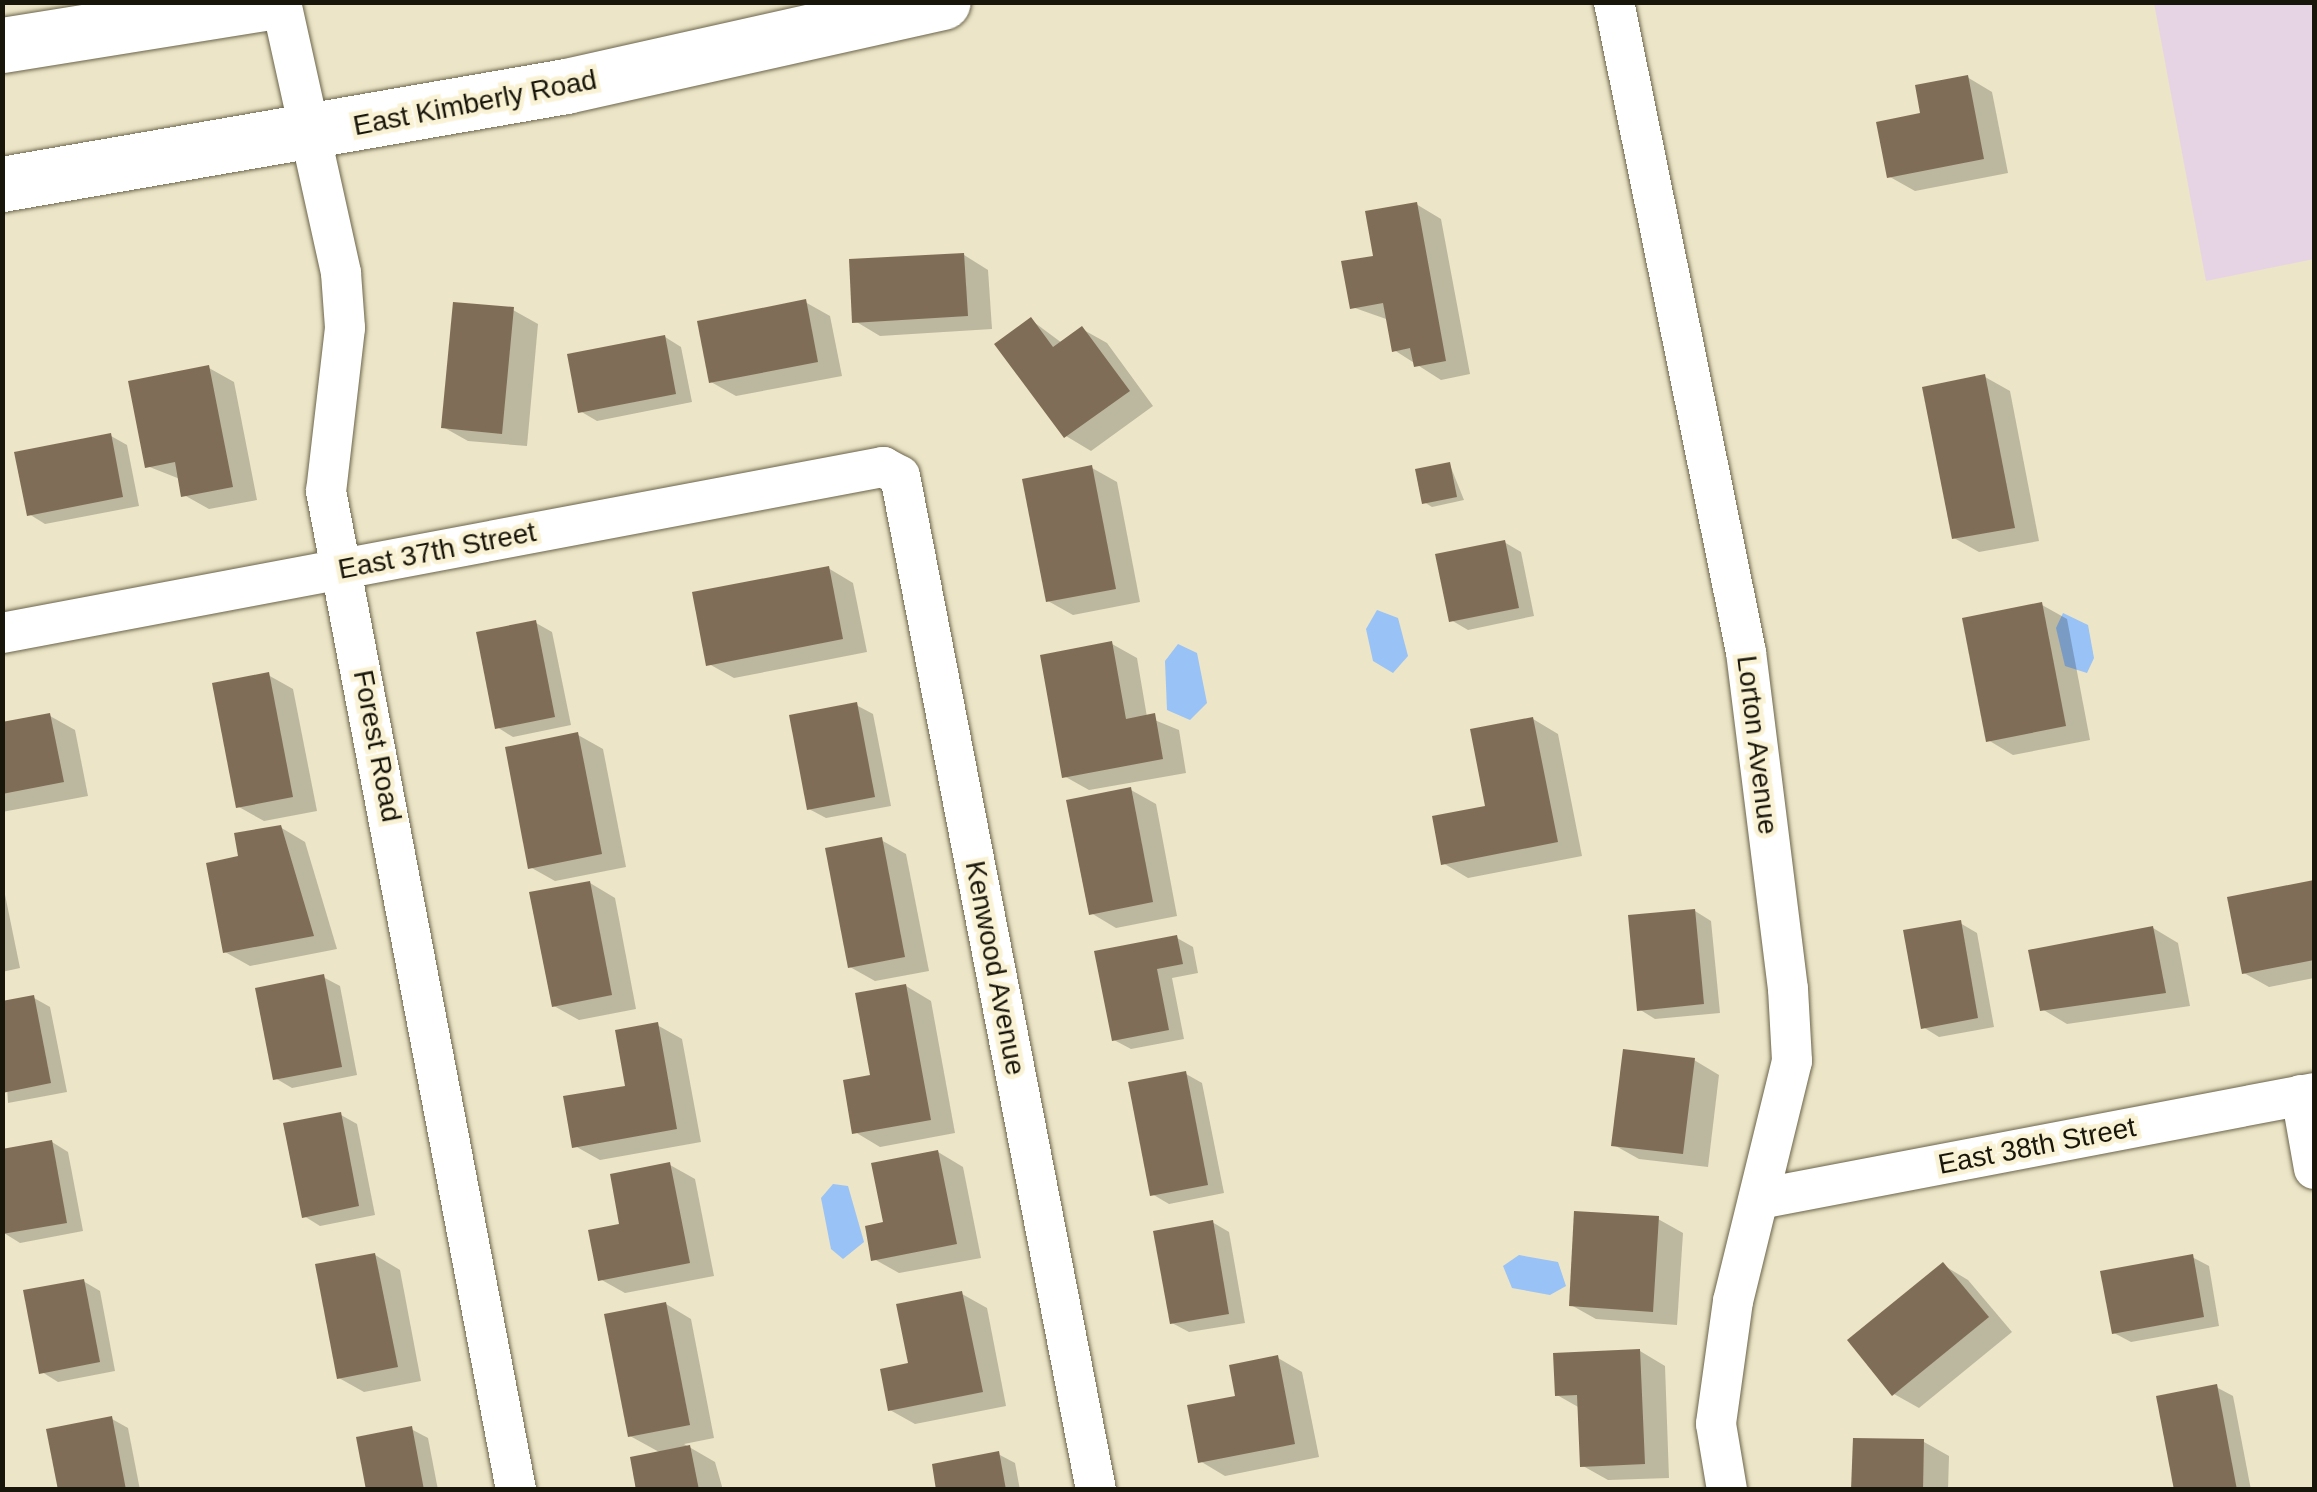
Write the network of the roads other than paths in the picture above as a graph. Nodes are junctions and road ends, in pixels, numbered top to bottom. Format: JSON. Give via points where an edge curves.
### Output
{"nodes":[{"id":1,"x":269,"y":2,"type":"edge"},
{"id":2,"x":282,"y":2,"type":"edge"},
{"id":3,"x":944,"y":2,"type":"edge"},
{"id":4,"x":1614,"y":2,"type":"edge"},
{"id":5,"x":2,"y":45,"type":"edge"},
{"id":6,"x":312,"y":135,"type":"junction"},
{"id":7,"x":2,"y":184,"type":"edge"},
{"id":8,"x":872,"y":469,"type":"joint"},
{"id":9,"x":342,"y":569,"type":"junction"},
{"id":10,"x":2,"y":634,"type":"edge"},
{"id":11,"x":2308,"y":1094,"type":"edge"},
{"id":12,"x":2314,"y":1169,"type":"edge"},
{"id":13,"x":1759,"y":1199,"type":"junction"},
{"id":14,"x":516,"y":1490,"type":"edge"},
{"id":15,"x":1096,"y":1490,"type":"edge"},
{"id":16,"x":1727,"y":1490,"type":"edge"}],
"edges":[{"from":1,"to":5,"type":"main road"},
{"from":2,"to":6,"type":"street","name":"Forest Road"},
{"from":3,"to":6,"type":"main road","name":"East Kimberly Road"},
{"from":4,"to":13,"type":"street","name":"Lorton Avenue","via":[[1746,652],[1784,949],[1792,1061]]},
{"from":6,"to":7,"type":"main road","name":"East Kimberly Road"},
{"from":6,"to":9,"type":"street","name":"Forest Road","via":[[342,291],[326,491]]},
{"from":8,"to":9,"type":"street","name":"East 37th Street"},
{"from":8,"to":15,"type":"street","name":"Kenwood Avenue","via":[[900,476]]},
{"from":9,"to":10,"type":"street","name":"East 37th Street"},
{"from":9,"to":14,"type":"street","name":"Forest Road"},
{"from":11,"to":12,"type":"street"},
{"from":11,"to":13,"type":"street","name":"East 38th Street"},
{"from":13,"to":16,"type":"street","name":"Lorton Avenue","via":[[1716,1424]]}]}
